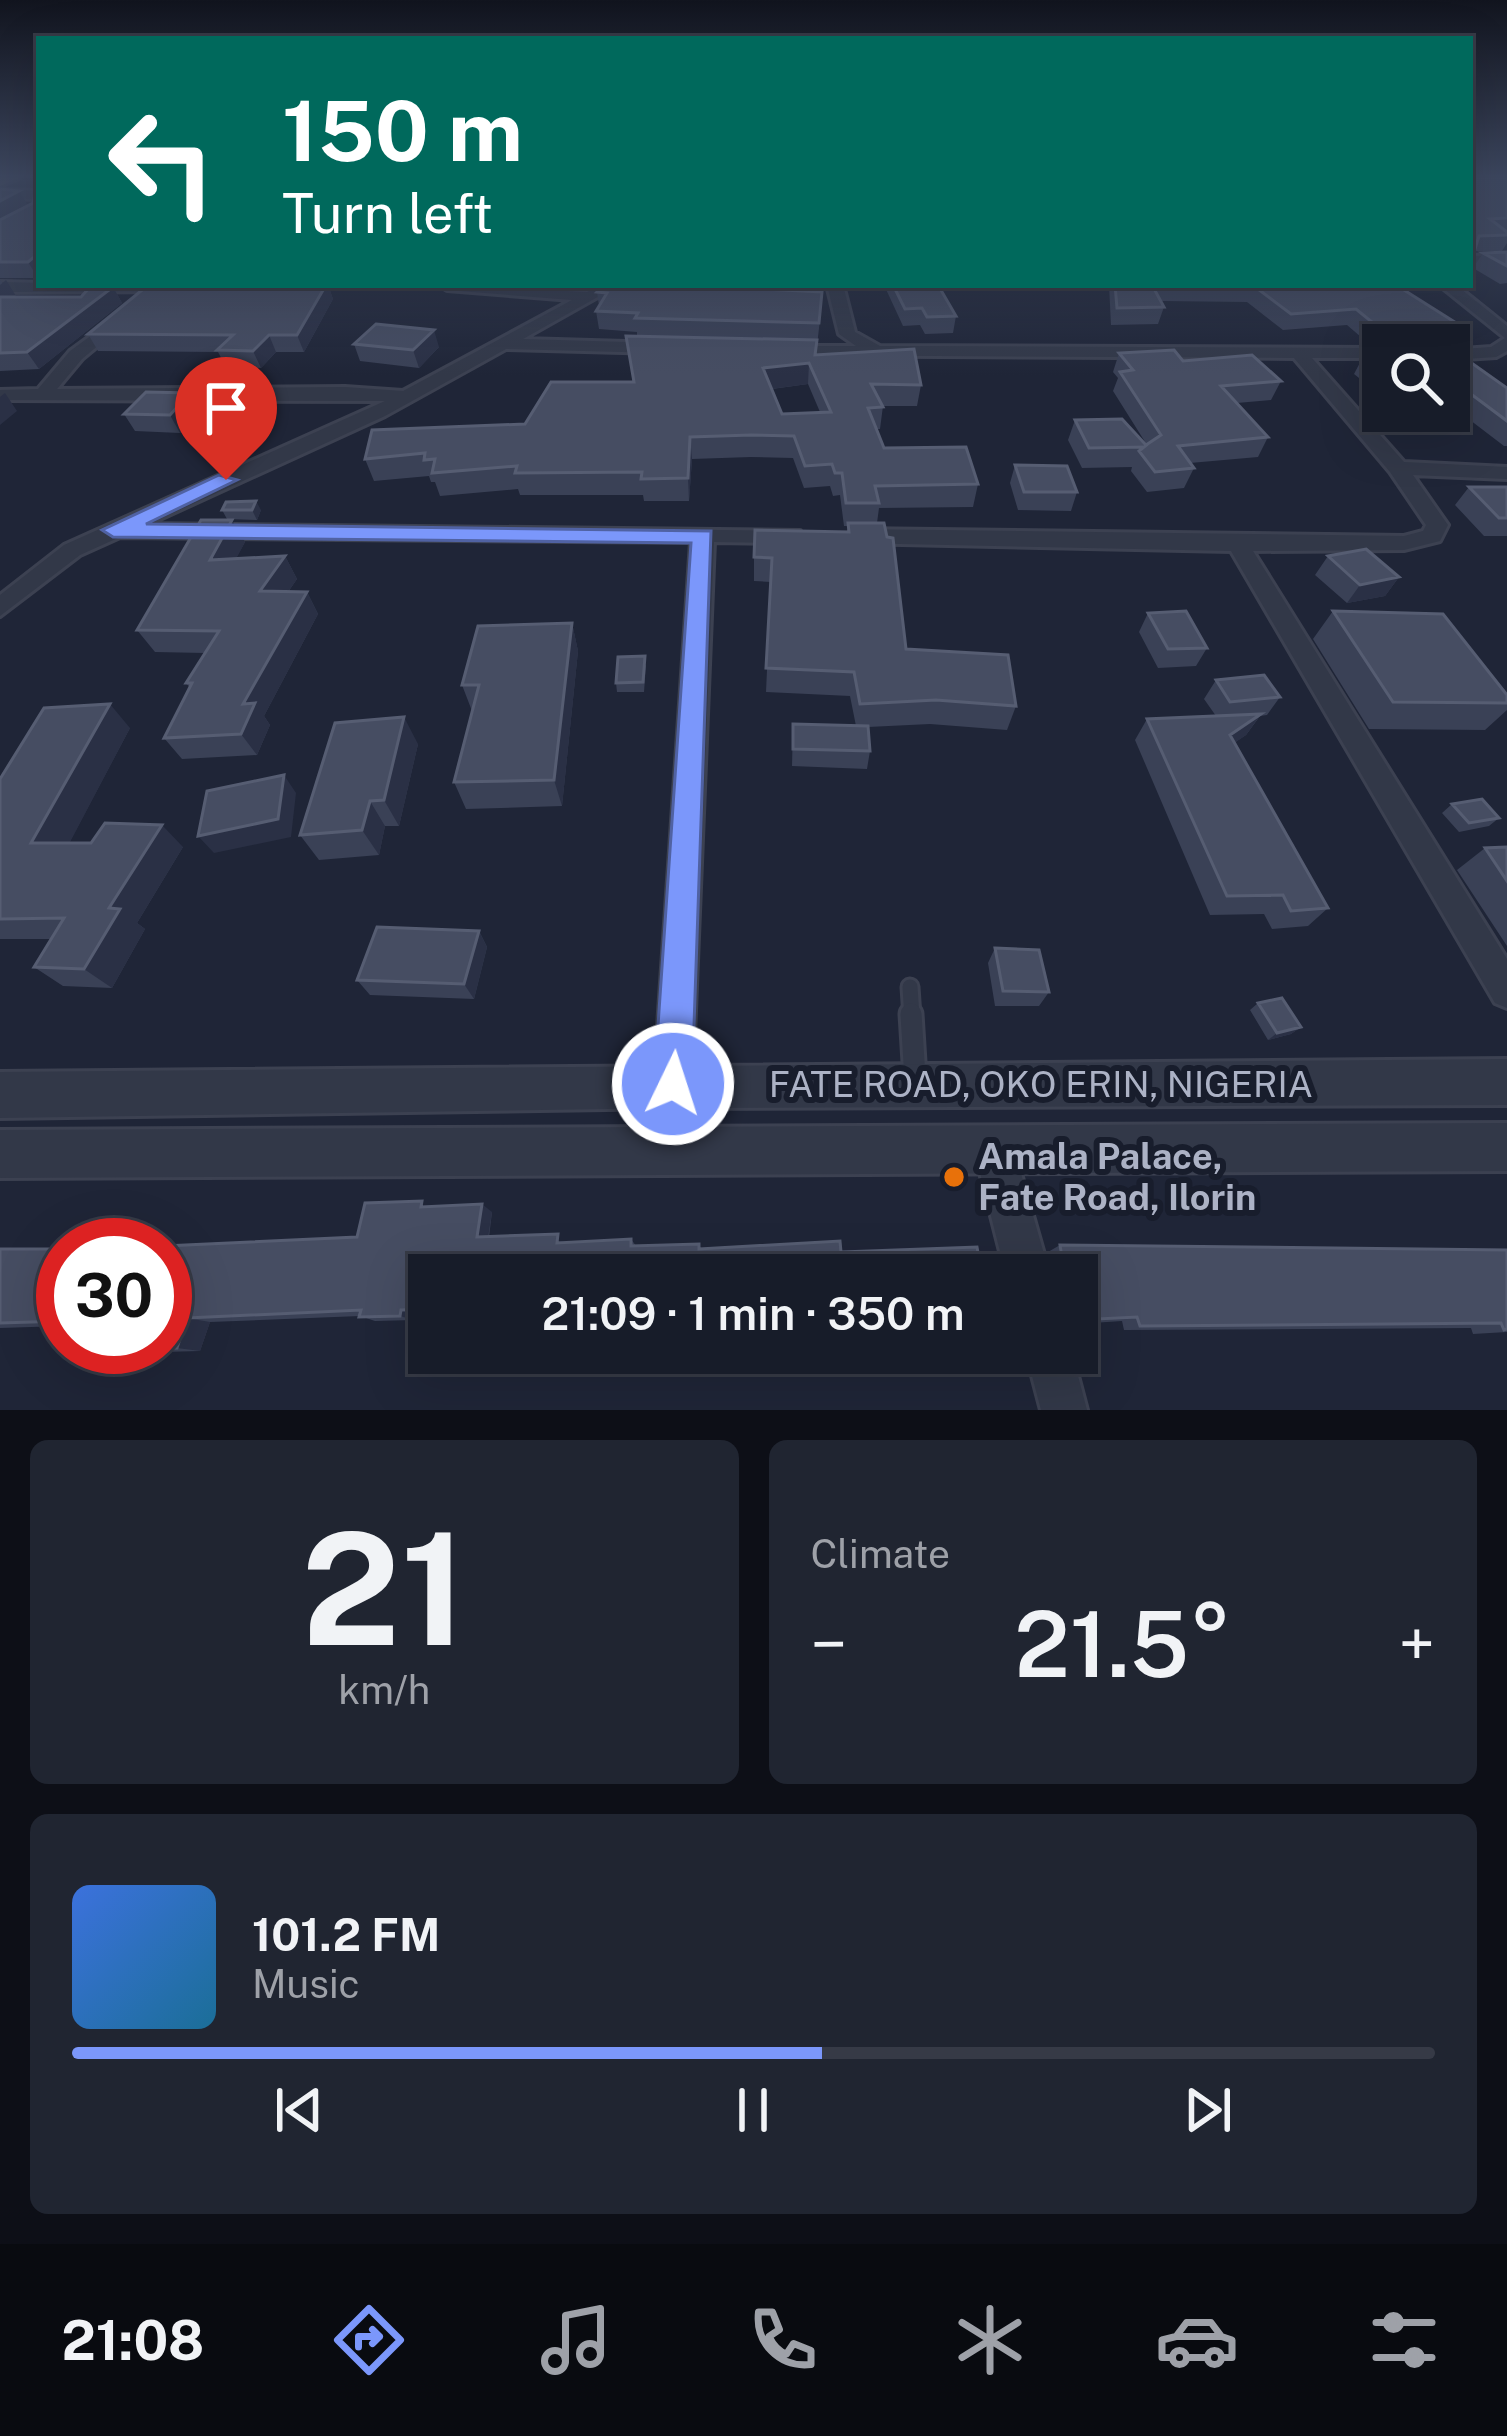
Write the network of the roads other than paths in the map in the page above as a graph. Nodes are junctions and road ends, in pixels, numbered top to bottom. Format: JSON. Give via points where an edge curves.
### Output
{"nodes":[{"id":1,"x":1507,"y":259,"type":"edge"},
{"id":2,"x":1473,"y":260,"type":"edge"},
{"id":3,"x":0,"y":287,"type":"edge"},
{"id":4,"x":36,"y":287,"type":"edge"},
{"id":5,"x":155,"y":288,"type":"edge"},
{"id":6,"x":486,"y":288,"type":"edge"},
{"id":7,"x":606,"y":288,"type":"edge"},
{"id":8,"x":836,"y":288,"type":"edge"},
{"id":9,"x":1450,"y":288,"type":"edge"},
{"id":10,"x":591,"y":296,"type":"junction"},
{"id":11,"x":847,"y":334,"type":"junction"},
{"id":12,"x":1507,"y":338,"type":"edge"},
{"id":13,"x":502,"y":344,"type":"junction"},
{"id":14,"x":685,"y":349,"type":"edge"},
{"id":15,"x":753,"y":351,"type":"edge"},
{"id":16,"x":1297,"y":351,"type":"junction"},
{"id":17,"x":821,"y":352,"type":"junction"},
{"id":18,"x":878,"y":352,"type":"junction"},
{"id":19,"x":1362,"y":353,"type":"edge"},
{"id":20,"x":1470,"y":354,"type":"edge"},
{"id":21,"x":44,"y":393,"type":"junction"},
{"id":22,"x":0,"y":395,"type":"edge"},
{"id":23,"x":377,"y":403,"type":"junction"},
{"id":24,"x":1398,"y":468,"type":"junction"},
{"id":25,"x":1507,"y":473,"type":"edge"},
{"id":26,"x":113,"y":530,"type":"junction"},
{"id":27,"x":703,"y":536,"type":"junction"},
{"id":28,"x":1239,"y":544,"type":"junction"},
{"id":29,"x":0,"y":608,"type":"edge"},
{"id":30,"x":910,"y":987,"type":"dead end"},
{"id":31,"x":1507,"y":992,"type":"edge"},
{"id":32,"x":1507,"y":1082,"type":"edge"},
{"id":33,"x":673,"y":1084,"type":"junction"},
{"id":34,"x":916,"y":1084,"type":"junction"},
{"id":35,"x":0,"y":1094,"type":"edge"},
{"id":36,"x":1507,"y":1147,"type":"edge"},
{"id":37,"x":994,"y":1149,"type":"junction"},
{"id":38,"x":0,"y":1154,"type":"edge"},
{"id":39,"x":1022,"y":1254,"type":"edge"},
{"id":40,"x":1055,"y":1374,"type":"edge"},
{"id":41,"x":1064,"y":1410,"type":"edge"}],
"edges":[{"from":1,"to":2,"type":"street"},
{"from":3,"to":4,"type":"street"},
{"from":5,"to":21,"type":"street"},
{"from":6,"to":10,"type":"street"},
{"from":7,"to":10,"type":"street"},
{"from":8,"to":11,"type":"street"},
{"from":9,"to":12,"type":"street"},
{"from":10,"to":13,"type":"street"},
{"from":11,"to":17,"type":"street"},
{"from":11,"to":18,"type":"street"},
{"from":12,"to":20,"type":"street","via":[[1496,352]]},
{"from":13,"to":14,"type":"street"},
{"from":13,"to":23,"type":"street","via":[[408,397]]},
{"from":15,"to":17,"type":"street"},
{"from":16,"to":18,"type":"street"},
{"from":16,"to":19,"type":"street"},
{"from":16,"to":24,"type":"street"},
{"from":17,"to":18,"type":"street"},
{"from":21,"to":22,"type":"street"},
{"from":21,"to":23,"type":"street"},
{"from":23,"to":26,"type":"street"},
{"from":24,"to":25,"type":"street"},
{"from":24,"to":28,"type":"street","via":[[1437,525],[1432,536]]},
{"from":26,"to":27,"type":"street"},
{"from":26,"to":29,"type":"street","via":[[72,550]]},
{"from":27,"to":28,"type":"street"},
{"from":27,"to":33,"type":"street"},
{"from":28,"to":31,"type":"street"},
{"from":30,"to":34,"type":"lane"},
{"from":32,"to":34,"type":"street","name":"FATE ROAD, OKO ERIN, NIGERIA"},
{"from":33,"to":34,"type":"street","name":"FATE ROAD, OKO ERIN, NIGERIA"},
{"from":33,"to":35,"type":"street","name":"FATE ROAD, OKO ERIN, NIGERIA"},
{"from":36,"to":37,"type":"street","name":"FATE ROAD, OKO ERIN, NIGERIA"},
{"from":37,"to":38,"type":"street","name":"FATE ROAD, OKO ERIN, NIGERIA"},
{"from":37,"to":39,"type":"street"},
{"from":40,"to":41,"type":"street"}]}
